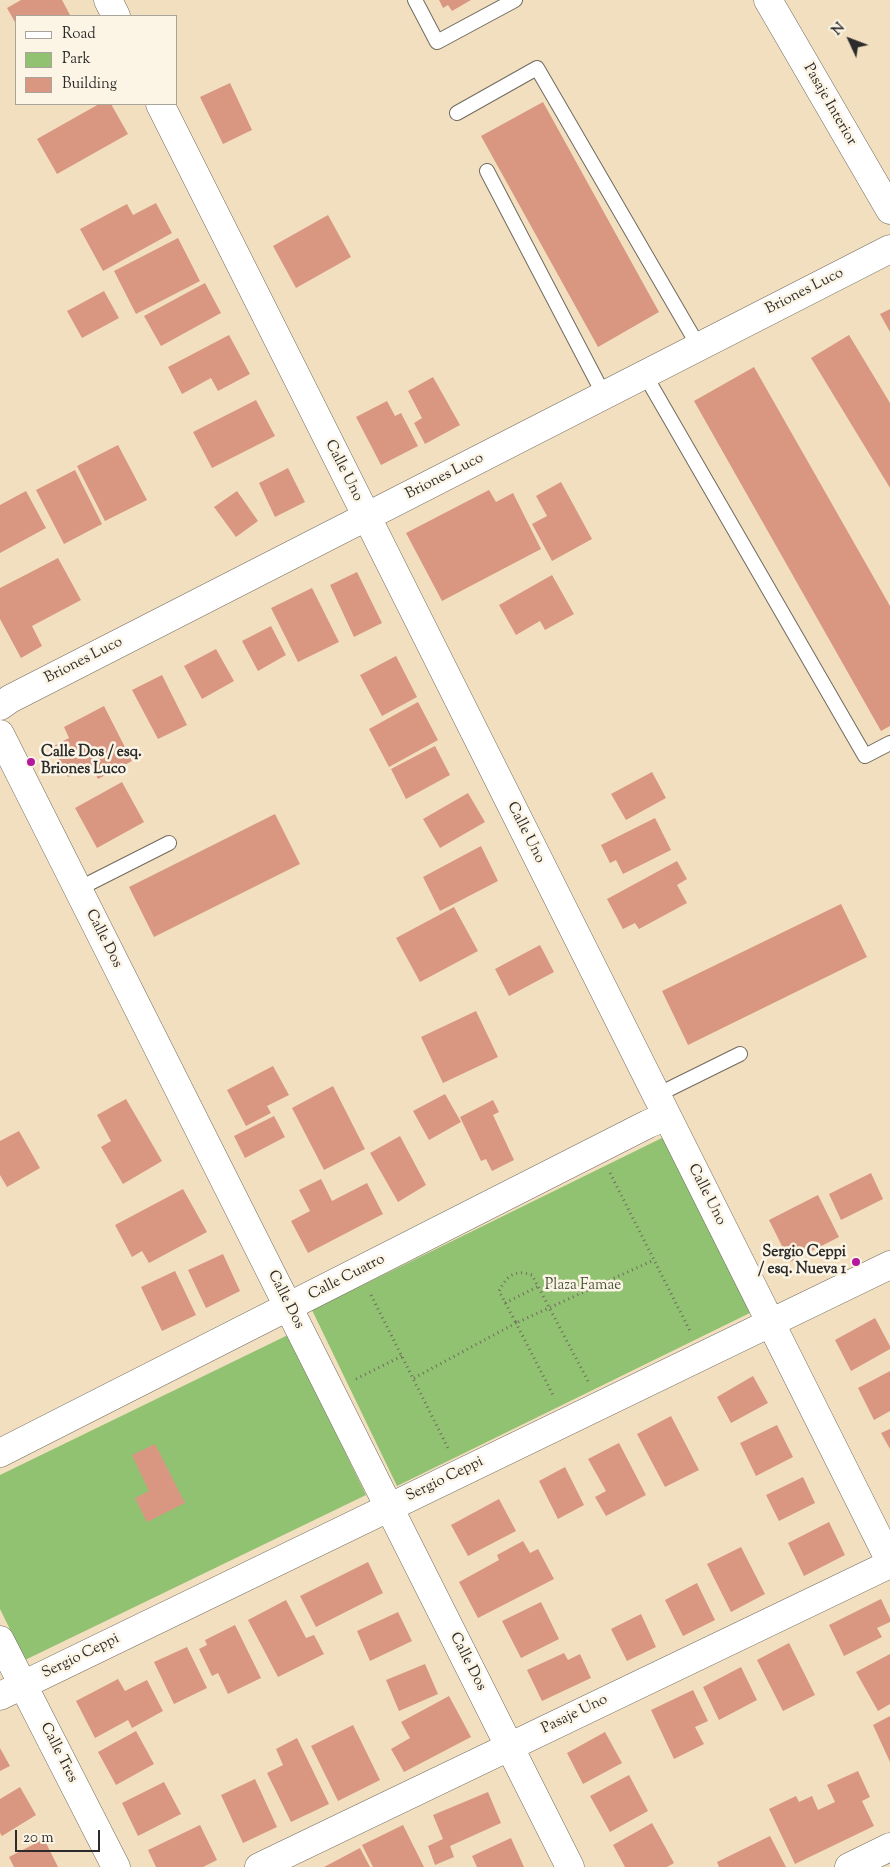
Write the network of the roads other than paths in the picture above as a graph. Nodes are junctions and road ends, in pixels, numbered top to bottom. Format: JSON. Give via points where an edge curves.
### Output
{"nodes":[{"id":1,"x":108,"y":0,"type":"edge"},
{"id":2,"x":415,"y":0,"type":"edge"},
{"id":3,"x":515,"y":0,"type":"edge"},
{"id":4,"x":768,"y":0,"type":"edge"},
{"id":5,"x":116,"y":15,"type":"edge"},
{"id":6,"x":160,"y":105,"type":"edge"},
{"id":7,"x":457,"y":113,"type":"dead end"},
{"id":8,"x":487,"y":171,"type":"dead end"},
{"id":9,"x":890,"y":210,"type":"edge"},
{"id":10,"x":890,"y":249,"type":"edge"},
{"id":11,"x":699,"y":347,"type":"junction"},
{"id":12,"x":645,"y":375,"type":"junction"},
{"id":13,"x":604,"y":395,"type":"junction"},
{"id":14,"x":366,"y":517,"type":"junction"},
{"id":15,"x":0,"y":706,"type":"edge"},
{"id":16,"x":0,"y":734,"type":"edge"},
{"id":17,"x":890,"y":743,"type":"edge"},
{"id":18,"x":169,"y":843,"type":"dead end"},
{"id":19,"x":78,"y":889,"type":"junction"},
{"id":20,"x":740,"y":1054,"type":"dead end"},
{"id":21,"x":662,"y":1106,"type":"junction"},
{"id":22,"x":890,"y":1265,"type":"edge"},
{"id":23,"x":288,"y":1307,"type":"junction"},
{"id":24,"x":771,"y":1323,"type":"junction"},
{"id":25,"x":0,"y":1453,"type":"edge"},
{"id":26,"x":389,"y":1508,"type":"junction"},
{"id":27,"x":890,"y":1562,"type":"edge"},
{"id":28,"x":0,"y":1640,"type":"edge"},
{"id":29,"x":12,"y":1690,"type":"edge"},
{"id":30,"x":509,"y":1747,"type":"junction"},
{"id":31,"x":888,"y":1854,"type":"edge"},
{"id":32,"x":116,"y":1867,"type":"edge"},
{"id":33,"x":259,"y":1867,"type":"edge"},
{"id":34,"x":570,"y":1867,"type":"edge"},
{"id":35,"x":849,"y":1867,"type":"edge"}],
"edges":[{"from":1,"to":5,"type":"street"},
{"from":2,"to":3,"type":"lane","via":[[437,42]]},
{"from":4,"to":9,"type":"street","name":"Pasaje Interior"},
{"from":6,"to":14,"type":"street","name":"Calle Uno"},
{"from":7,"to":11,"type":"lane","via":[[537,68]]},
{"from":8,"to":13,"type":"lane"},
{"from":10,"to":11,"type":"street","name":"Briones Luco"},
{"from":11,"to":12,"type":"street","name":"Briones Luco"},
{"from":12,"to":13,"type":"street","name":"Briones Luco"},
{"from":12,"to":17,"type":"lane","via":[[865,756]]},
{"from":13,"to":14,"type":"street","name":"Briones Luco"},
{"from":14,"to":15,"type":"street","name":"Briones Luco"},
{"from":14,"to":21,"type":"street","name":"Calle Uno"},
{"from":16,"to":19,"type":"street","name":"Calle Dos"},
{"from":18,"to":19,"type":"lane"},
{"from":19,"to":23,"type":"street","name":"Calle Dos"},
{"from":20,"to":21,"type":"lane"},
{"from":21,"to":23,"type":"street","name":"Calle Cuatro","via":[[648,1124]]},
{"from":21,"to":24,"type":"street","name":"Calle Uno"},
{"from":22,"to":24,"type":"street","name":"Sergio Ceppi"},
{"from":23,"to":25,"type":"street","name":"Calle Cuatro"},
{"from":23,"to":26,"type":"street","name":"Calle Dos"},
{"from":24,"to":26,"type":"street","name":"Sergio Ceppi"},
{"from":24,"to":27,"type":"street","name":"Calle Uno"},
{"from":26,"to":29,"type":"street","name":"Sergio Ceppi"},
{"from":26,"to":30,"type":"street","name":"Calle Dos"},
{"from":27,"to":30,"type":"street","name":"Pasaje Uno"},
{"from":28,"to":29,"type":"street","name":"Calle Tres"},
{"from":29,"to":32,"type":"street","name":"Calle Tres"},
{"from":30,"to":33,"type":"street","name":"Pasaje Uno"},
{"from":30,"to":34,"type":"street","name":"Calle Dos"},
{"from":31,"to":35,"type":"street"}]}
